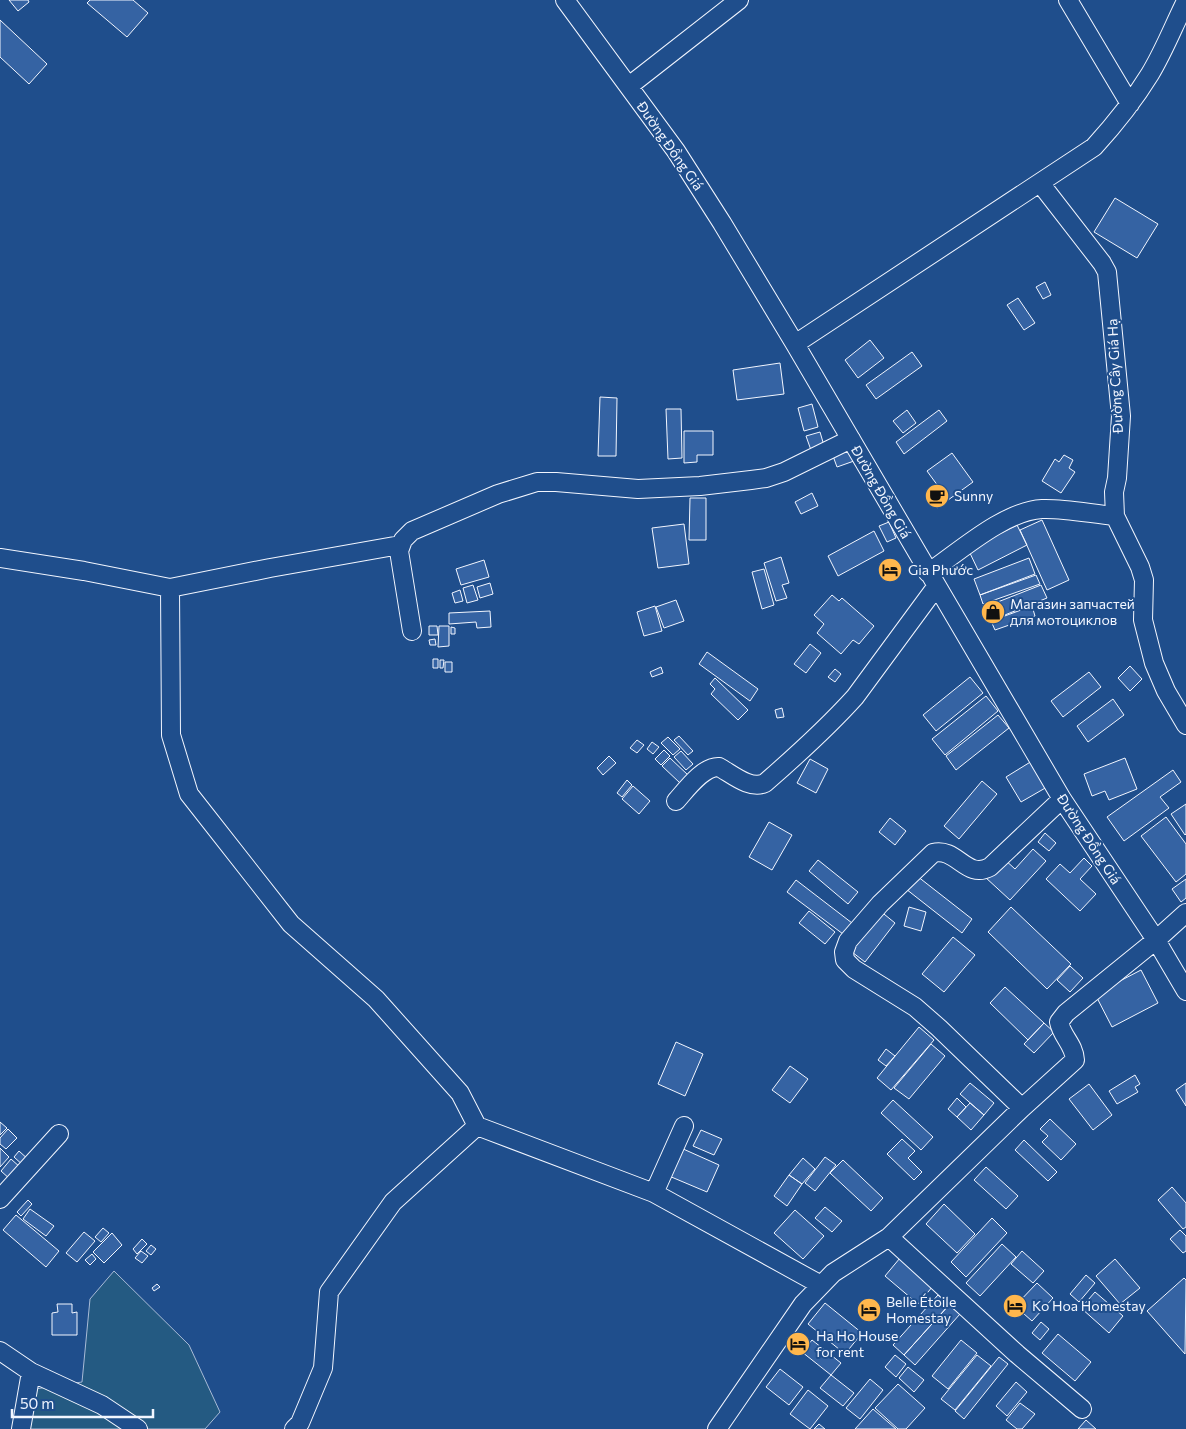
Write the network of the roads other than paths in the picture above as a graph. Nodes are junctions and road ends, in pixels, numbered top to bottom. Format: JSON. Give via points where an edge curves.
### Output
{"nodes":[{"id":1,"x":565,"y":0,"type":"edge"},
{"id":2,"x":739,"y":0,"type":"edge"},
{"id":3,"x":1068,"y":0,"type":"edge"},
{"id":4,"x":1186,"y":1,"type":"edge"},
{"id":5,"x":629,"y":86,"type":"junction"},
{"id":6,"x":1130,"y":104,"type":"junction"},
{"id":7,"x":1040,"y":183,"type":"junction"},
{"id":8,"x":795,"y":344,"type":"junction"},
{"id":9,"x":850,"y":439,"type":"junction"},
{"id":10,"x":1115,"y":516,"type":"junction"},
{"id":11,"x":400,"y":545,"type":"junction"},
{"id":12,"x":0,"y":558,"type":"edge"},
{"id":13,"x":932,"y":580,"type":"junction"},
{"id":14,"x":170,"y":588,"type":"junction"},
{"id":15,"x":412,"y":631,"type":"dead end"},
{"id":16,"x":1186,"y":725,"type":"edge"},
{"id":17,"x":1062,"y":799,"type":"junction"},
{"id":18,"x":676,"y":801,"type":"dead end"},
{"id":19,"x":1186,"y":913,"type":"edge"},
{"id":20,"x":1156,"y":940,"type":"junction"},
{"id":21,"x":1186,"y":991,"type":"edge"},
{"id":22,"x":1022,"y":1108,"type":"junction"},
{"id":23,"x":477,"y":1126,"type":"junction"},
{"id":24,"x":684,"y":1126,"type":"dead end"},
{"id":25,"x":59,"y":1134,"type":"dead end"},
{"id":26,"x":654,"y":1193,"type":"junction"},
{"id":27,"x":0,"y":1199,"type":"edge"},
{"id":28,"x":889,"y":1237,"type":"junction"},
{"id":29,"x":821,"y":1285,"type":"junction"},
{"id":30,"x":0,"y":1350,"type":"edge"},
{"id":31,"x":31,"y":1372,"type":"junction"},
{"id":32,"x":1082,"y":1409,"type":"dead end"},
{"id":33,"x":21,"y":1429,"type":"edge"},
{"id":34,"x":138,"y":1429,"type":"edge"},
{"id":35,"x":294,"y":1429,"type":"edge"},
{"id":36,"x":717,"y":1429,"type":"edge"}],
"edges":[{"from":1,"to":5,"type":"street","name":"Đường Đồng Giá"},
{"from":2,"to":5,"type":"street"},
{"from":3,"to":6,"type":"street"},
{"from":4,"to":6,"type":"street","via":[[1151,72]]},
{"from":5,"to":8,"type":"street","name":"Đường Đồng Giá","via":[[676,151]]},
{"from":6,"to":7,"type":"street","via":[[1094,147]]},
{"from":7,"to":8,"type":"street"},
{"from":7,"to":10,"type":"street","name":"Đường Cây Giá Hạ","via":[[1107,272],[1121,416]]},
{"from":8,"to":9,"type":"street","name":"Đường Đồng Giá"},
{"from":9,"to":11,"type":"street","via":[[766,478],[657,488],[537,482],[498,494],[412,530]]},
{"from":9,"to":13,"type":"street","name":"Đường Đồng Giá"},
{"from":10,"to":13,"type":"street","via":[[1043,509],[1019,514],[996,526]]},
{"from":10,"to":16,"type":"street","name":"Đường Cây Giá Hạ","via":[[1144,580],[1143,620],[1154,662]]},
{"from":11,"to":14,"type":"street"},
{"from":11,"to":15,"type":"street"},
{"from":12,"to":14,"type":"street"},
{"from":13,"to":17,"type":"street","name":"Đường Đồng Giá"},
{"from":13,"to":18,"type":"street","via":[[846,707],[765,784],[750,785],[719,767],[713,767]]},
{"from":14,"to":23,"type":"street","via":[[171,736],[189,794],[291,924],[376,999],[460,1093]]},
{"from":17,"to":20,"type":"street","name":"Đường Đồng Giá"},
{"from":17,"to":22,"type":"street","via":[[983,871],[971,869],[947,853],[933,853],[880,904],[848,941],[844,952],[845,960],[854,969],[915,1007]]},
{"from":19,"to":20,"type":"street"},
{"from":20,"to":21,"type":"street","name":"Đường Đồng Giá"},
{"from":20,"to":22,"type":"street","via":[[1059,1022],[1074,1050],[1075,1060]]},
{"from":22,"to":28,"type":"street"},
{"from":23,"to":26,"type":"street"},
{"from":23,"to":35,"type":"street","via":[[393,1202],[329,1292],[322,1368],[300,1423]]},
{"from":24,"to":26,"type":"street"},
{"from":25,"to":27,"type":"street"},
{"from":26,"to":29,"type":"street"},
{"from":28,"to":29,"type":"street"},
{"from":28,"to":32,"type":"street"},
{"from":29,"to":36,"type":"street","via":[[802,1304]]},
{"from":30,"to":31,"type":"street"},
{"from":31,"to":33,"type":"street"},
{"from":31,"to":34,"type":"street","via":[[102,1405]]}]}
